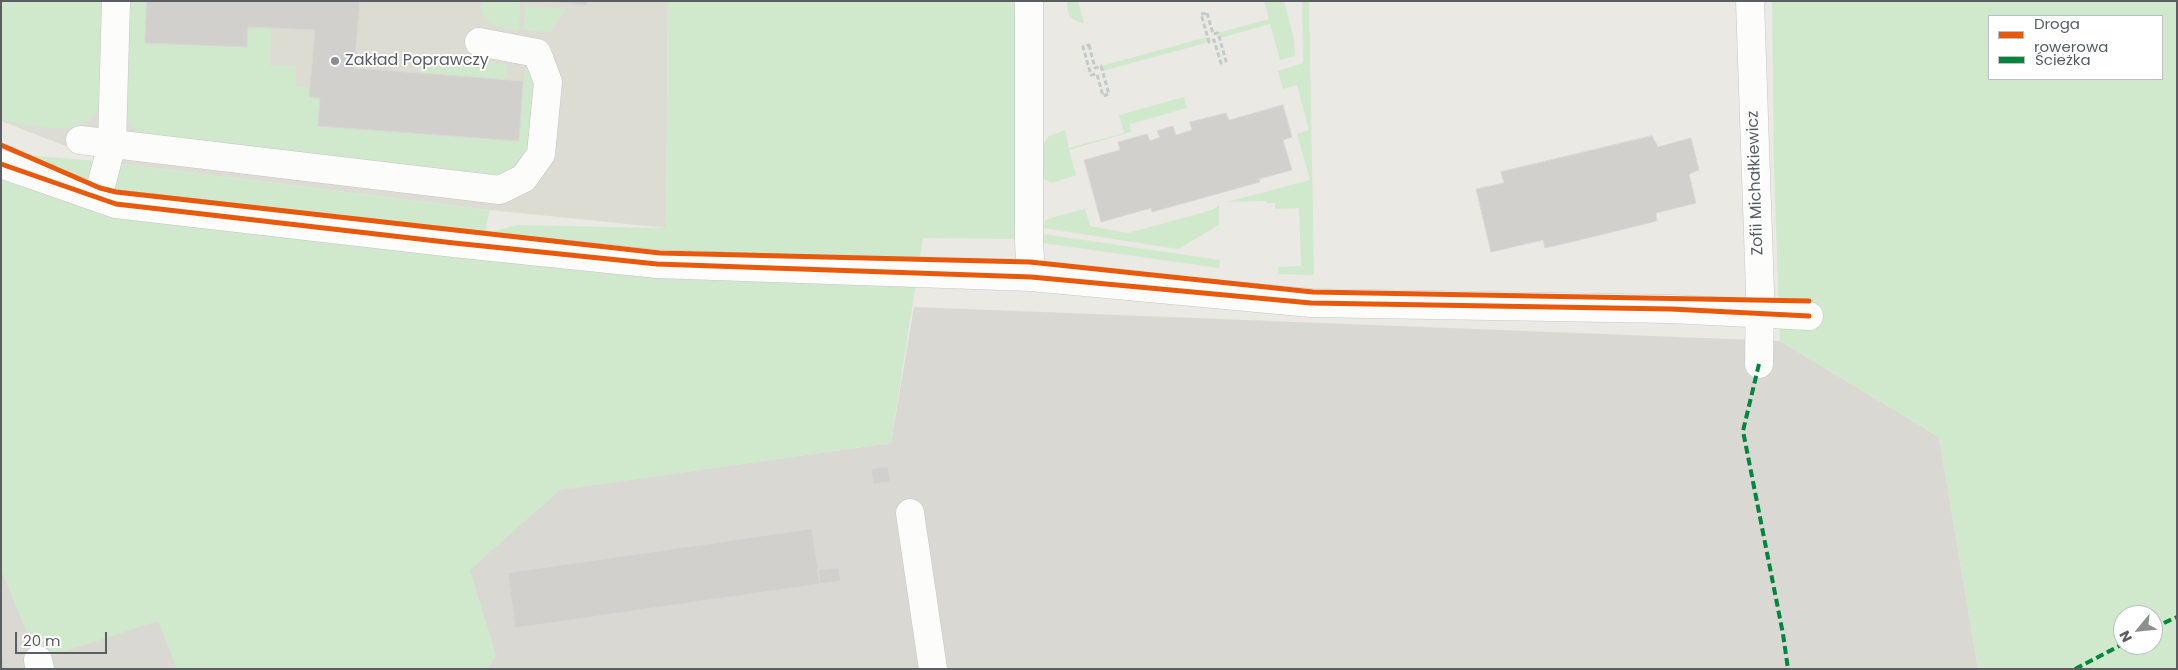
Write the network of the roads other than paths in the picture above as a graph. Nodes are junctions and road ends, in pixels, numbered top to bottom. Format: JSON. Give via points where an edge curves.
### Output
{"nodes":[{"id":1,"x":116,"y":1,"type":"edge"},
{"id":2,"x":1029,"y":1,"type":"edge"},
{"id":3,"x":1750,"y":1,"type":"edge"},
{"id":4,"x":478,"y":42,"type":"dead end"},
{"id":5,"x":80,"y":140,"type":"dead end"},
{"id":6,"x":112,"y":144,"type":"junction"},
{"id":7,"x":1,"y":164,"type":"edge"},
{"id":8,"x":98,"y":198,"type":"junction"},
{"id":9,"x":1031,"y":277,"type":"junction"},
{"id":10,"x":1759,"y":312,"type":"junction"},
{"id":11,"x":1809,"y":316,"type":"dead end"},
{"id":12,"x":1759,"y":364,"type":"dead end"},
{"id":13,"x":910,"y":513,"type":"dead end"},
{"id":14,"x":933,"y":669,"type":"edge"}],
"edges":[{"from":1,"to":6,"type":"street"},
{"from":2,"to":9,"type":"street"},
{"from":3,"to":10,"type":"street","name":"Zofii Michałkiewicz"},
{"from":4,"to":6,"type":"street","via":[[537,53],[548,82],[541,154],[524,178],[500,190]]},
{"from":5,"to":6,"type":"street"},
{"from":6,"to":8,"type":"street"},
{"from":7,"to":8,"type":"street"},
{"from":8,"to":9,"type":"street","via":[[116,204],[657,264]]},
{"from":9,"to":10,"type":"street","via":[[1311,303]]},
{"from":10,"to":11,"type":"street"},
{"from":10,"to":12,"type":"street","name":"Zofii Michałkiewicz"},
{"from":13,"to":14,"type":"street"}]}
